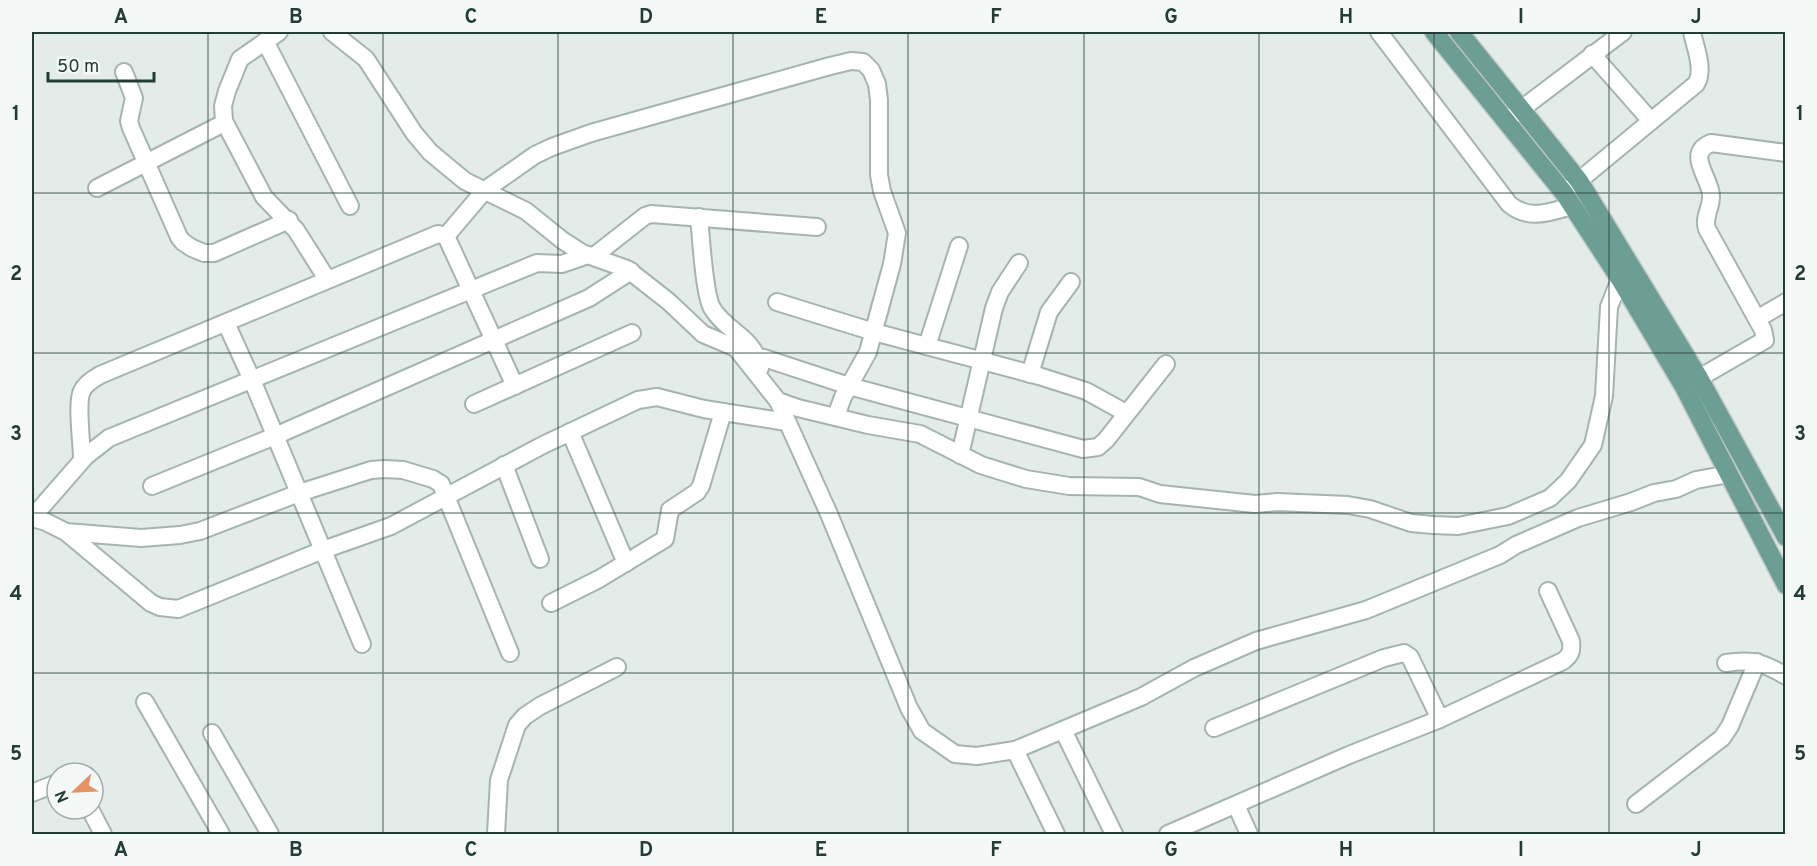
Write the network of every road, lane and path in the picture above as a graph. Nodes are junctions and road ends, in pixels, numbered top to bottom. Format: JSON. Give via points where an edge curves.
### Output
{"nodes":[{"id":1,"x":332,"y":32,"type":"edge"},
{"id":2,"x":1379,"y":32,"type":"edge"},
{"id":3,"x":1434,"y":32,"type":"edge"},
{"id":4,"x":1459,"y":32,"type":"edge"},
{"id":5,"x":1623,"y":32,"type":"edge"},
{"id":6,"x":1692,"y":32,"type":"edge"},
{"id":7,"x":272,"y":36,"type":"edge"},
{"id":8,"x":1592,"y":54,"type":"junction"},
{"id":9,"x":124,"y":72,"type":"dead end"},
{"id":10,"x":1514,"y":115,"type":"junction"},
{"id":11,"x":1651,"y":121,"type":"junction"},
{"id":12,"x":224,"y":123,"type":"junction"},
{"id":13,"x":1785,"y":153,"type":"edge"},
{"id":14,"x":146,"y":163,"type":"junction"},
{"id":15,"x":1579,"y":181,"type":"junction"},
{"id":16,"x":97,"y":189,"type":"dead end"},
{"id":17,"x":485,"y":190,"type":"junction"},
{"id":18,"x":1568,"y":199,"type":"junction"},
{"id":19,"x":350,"y":206,"type":"dead end"},
{"id":20,"x":699,"y":217,"type":"junction"},
{"id":21,"x":289,"y":220,"type":"junction"},
{"id":22,"x":817,"y":227,"type":"dead end"},
{"id":23,"x":446,"y":236,"type":"junction"},
{"id":24,"x":959,"y":246,"type":"dead end"},
{"id":25,"x":591,"y":255,"type":"junction"},
{"id":26,"x":1019,"y":263,"type":"dead end"},
{"id":27,"x":631,"y":271,"type":"junction"},
{"id":28,"x":327,"y":279,"type":"junction"},
{"id":29,"x":1620,"y":279,"type":"junction"},
{"id":30,"x":1071,"y":282,"type":"dead end"},
{"id":31,"x":472,"y":291,"type":"junction"},
{"id":32,"x":777,"y":302,"type":"dead end"},
{"id":33,"x":1785,"y":302,"type":"edge"},
{"id":34,"x":1757,"y":319,"type":"junction"},
{"id":35,"x":226,"y":322,"type":"junction"},
{"id":36,"x":873,"y":332,"type":"junction"},
{"id":37,"x":632,"y":333,"type":"dead end"},
{"id":38,"x":493,"y":340,"type":"junction"},
{"id":39,"x":927,"y":346,"type":"junction"},
{"id":40,"x":757,"y":357,"type":"junction"},
{"id":41,"x":982,"y":361,"type":"junction"},
{"id":42,"x":1166,"y":364,"type":"dead end"},
{"id":43,"x":1030,"y":374,"type":"junction"},
{"id":44,"x":1699,"y":378,"type":"junction"},
{"id":45,"x":252,"y":380,"type":"junction"},
{"id":46,"x":762,"y":381,"type":"junction"},
{"id":47,"x":515,"y":386,"type":"junction"},
{"id":48,"x":849,"y":386,"type":"junction"},
{"id":49,"x":778,"y":401,"type":"junction"},
{"id":50,"x":474,"y":404,"type":"dead end"},
{"id":51,"x":723,"y":412,"type":"junction"},
{"id":52,"x":1126,"y":413,"type":"junction"},
{"id":53,"x":836,"y":416,"type":"junction"},
{"id":54,"x":969,"y":418,"type":"junction"},
{"id":55,"x":787,"y":422,"type":"junction"},
{"id":56,"x":570,"y":432,"type":"junction"},
{"id":57,"x":275,"y":436,"type":"junction"},
{"id":58,"x":960,"y":455,"type":"junction"},
{"id":59,"x":82,"y":459,"type":"junction"},
{"id":60,"x":504,"y":465,"type":"junction"},
{"id":61,"x":1730,"y":474,"type":"junction"},
{"id":62,"x":152,"y":486,"type":"dead end"},
{"id":63,"x":299,"y":493,"type":"junction"},
{"id":64,"x":447,"y":496,"type":"junction"},
{"id":65,"x":32,"y":518,"type":"edge"},
{"id":66,"x":66,"y":532,"type":"junction"},
{"id":67,"x":1785,"y":537,"type":"edge"},
{"id":68,"x":323,"y":550,"type":"junction"},
{"id":69,"x":540,"y":559,"type":"dead end"},
{"id":70,"x":626,"y":563,"type":"junction"},
{"id":71,"x":1781,"y":566,"type":"edge"},
{"id":72,"x":1785,"y":585,"type":"edge"},
{"id":73,"x":1548,"y":591,"type":"dead end"},
{"id":74,"x":551,"y":603,"type":"dead end"},
{"id":75,"x":362,"y":644,"type":"dead end"},
{"id":76,"x":510,"y":653,"type":"dead end"},
{"id":77,"x":1756,"y":662,"type":"junction"},
{"id":78,"x":1726,"y":663,"type":"dead end"},
{"id":79,"x":617,"y":667,"type":"dead end"},
{"id":80,"x":1785,"y":676,"type":"edge"},
{"id":81,"x":145,"y":702,"type":"dead end"},
{"id":82,"x":1440,"y":719,"type":"junction"},
{"id":83,"x":1214,"y":728,"type":"dead end"},
{"id":84,"x":1063,"y":730,"type":"junction"},
{"id":85,"x":212,"y":733,"type":"dead end"},
{"id":86,"x":1015,"y":750,"type":"junction"},
{"id":87,"x":1636,"y":804,"type":"dead end"},
{"id":88,"x":1236,"y":805,"type":"junction"},
{"id":89,"x":221,"y":834,"type":"edge"},
{"id":90,"x":270,"y":834,"type":"edge"},
{"id":91,"x":496,"y":834,"type":"edge"},
{"id":92,"x":1056,"y":834,"type":"edge"},
{"id":93,"x":1114,"y":834,"type":"edge"},
{"id":94,"x":1168,"y":834,"type":"edge"},
{"id":95,"x":1250,"y":834,"type":"edge"}],
"edges":[{"from":1,"to":17,"type":"street","via":[[366,59],[401,116],[430,152],[465,181]]},
{"from":2,"to":18,"type":"street","via":[[1509,204],[1530,215],[1545,214]]},
{"from":3,"to":10,"type":"main road"},
{"from":4,"to":10,"type":"main road"},
{"from":5,"to":8,"type":"street"},
{"from":6,"to":11,"type":"street","via":[[1700,78]]},
{"from":7,"to":12,"type":"street","via":[[240,59],[223,106]]},
{"from":7,"to":19,"type":"street"},
{"from":8,"to":10,"type":"street"},
{"from":8,"to":11,"type":"street"},
{"from":9,"to":14,"type":"street","via":[[134,98],[129,121]]},
{"from":10,"to":15,"type":"main road"},
{"from":10,"to":18,"type":"main road"},
{"from":11,"to":15,"type":"street"},
{"from":12,"to":14,"type":"street"},
{"from":12,"to":21,"type":"street","via":[[264,197]]},
{"from":13,"to":34,"type":"street","via":[[1711,143],[1702,148],[1699,156],[1711,194],[1707,229]]},
{"from":14,"to":16,"type":"street"},
{"from":14,"to":21,"type":"street","via":[[183,242],[204,253]]},
{"from":15,"to":18,"type":"street"},
{"from":15,"to":44,"type":"main road"},
{"from":17,"to":23,"type":"street"},
{"from":17,"to":25,"type":"street","via":[[526,211],[562,240]]},
{"from":17,"to":36,"type":"street","via":[[536,155],[591,133],[830,66],[863,62],[878,84],[879,175],[897,233]]},
{"from":18,"to":29,"type":"main road"},
{"from":20,"to":22,"type":"street"},
{"from":20,"to":25,"type":"street","via":[[645,216]]},
{"from":20,"to":40,"type":"street","via":[[711,305],[750,344]]},
{"from":21,"to":28,"type":"street"},
{"from":23,"to":28,"type":"street","via":[[438,234]]},
{"from":23,"to":31,"type":"street"},
{"from":24,"to":39,"type":"street"},
{"from":25,"to":27,"type":"street"},
{"from":25,"to":31,"type":"street","via":[[562,264],[537,263]]},
{"from":26,"to":41,"type":"street","via":[[1000,292]]},
{"from":27,"to":38,"type":"street","via":[[589,298]]},
{"from":27,"to":46,"type":"street","via":[[703,334],[736,348]]},
{"from":28,"to":35,"type":"street"},
{"from":29,"to":58,"type":"street","via":[[1609,307],[1604,396],[1593,445],[1568,481],[1550,498],[1508,516],[1458,526],[1433,525],[1348,505],[1255,504],[1160,494],[1139,488],[1069,486],[1026,479]]},
{"from":29,"to":61,"type":"main road"},
{"from":30,"to":43,"type":"street","via":[[1049,312]]},
{"from":31,"to":38,"type":"street"},
{"from":31,"to":45,"type":"street"},
{"from":32,"to":36,"type":"street"},
{"from":33,"to":34,"type":"street"},
{"from":34,"to":44,"type":"street","via":[[1765,340]]},
{"from":35,"to":45,"type":"street"},
{"from":35,"to":59,"type":"street","via":[[89,382],[79,405]]},
{"from":36,"to":39,"type":"street"},
{"from":36,"to":48,"type":"street","via":[[868,352]]},
{"from":37,"to":47,"type":"street"},
{"from":38,"to":47,"type":"street"},
{"from":38,"to":57,"type":"street"},
{"from":39,"to":41,"type":"street"},
{"from":40,"to":46,"type":"street"},
{"from":40,"to":48,"type":"street"},
{"from":41,"to":43,"type":"street"},
{"from":41,"to":54,"type":"street"},
{"from":42,"to":52,"type":"street"},
{"from":43,"to":52,"type":"street","via":[[1086,391]]},
{"from":44,"to":67,"type":"main road"},
{"from":45,"to":57,"type":"street"},
{"from":45,"to":59,"type":"street","via":[[109,438]]},
{"from":46,"to":49,"type":"street"},
{"from":47,"to":50,"type":"street"},
{"from":48,"to":53,"type":"street"},
{"from":48,"to":54,"type":"street"},
{"from":49,"to":53,"type":"street"},
{"from":49,"to":55,"type":"street"},
{"from":51,"to":55,"type":"street"},
{"from":51,"to":56,"type":"street","via":[[648,398]]},
{"from":51,"to":70,"type":"street","via":[[701,486],[670,510],[662,543]]},
{"from":52,"to":54,"type":"street","via":[[1098,447],[1083,449]]},
{"from":53,"to":58,"type":"street","via":[[920,434]]},
{"from":54,"to":58,"type":"street"},
{"from":55,"to":86,"type":"street","via":[[922,731],[955,754],[978,756]]},
{"from":56,"to":60,"type":"street"},
{"from":56,"to":70,"type":"street"},
{"from":57,"to":62,"type":"street"},
{"from":57,"to":63,"type":"street"},
{"from":59,"to":65,"type":"street"},
{"from":60,"to":64,"type":"street"},
{"from":60,"to":69,"type":"street"},
{"from":61,"to":71,"type":"main road"},
{"from":61,"to":84,"type":"street","via":[[1696,480],[1578,518],[1366,610],[1256,642]]},
{"from":63,"to":64,"type":"street","via":[[371,470],[386,469],[433,479]]},
{"from":63,"to":66,"type":"street","via":[[180,535],[141,538]]},
{"from":63,"to":68,"type":"street"},
{"from":64,"to":68,"type":"street","via":[[391,526]]},
{"from":64,"to":76,"type":"street"},
{"from":65,"to":66,"type":"street"},
{"from":66,"to":68,"type":"street","via":[[151,603],[169,609],[178,609]]},
{"from":68,"to":75,"type":"street"},
{"from":70,"to":74,"type":"street"},
{"from":71,"to":72,"type":"main road"},
{"from":73,"to":82,"type":"street","via":[[1571,641],[1569,656]]},
{"from":77,"to":78,"type":"street"},
{"from":77,"to":80,"type":"street"},
{"from":77,"to":87,"type":"street","via":[[1722,738]]},
{"from":79,"to":91,"type":"street","via":[[540,706],[517,725],[499,780]]},
{"from":81,"to":89,"type":"street"},
{"from":82,"to":83,"type":"street","via":[[1410,657],[1404,653]]},
{"from":82,"to":88,"type":"street"},
{"from":84,"to":86,"type":"street"},
{"from":84,"to":93,"type":"street"},
{"from":85,"to":90,"type":"street"},
{"from":86,"to":92,"type":"street"},
{"from":88,"to":94,"type":"street"},
{"from":88,"to":95,"type":"street"}]}
